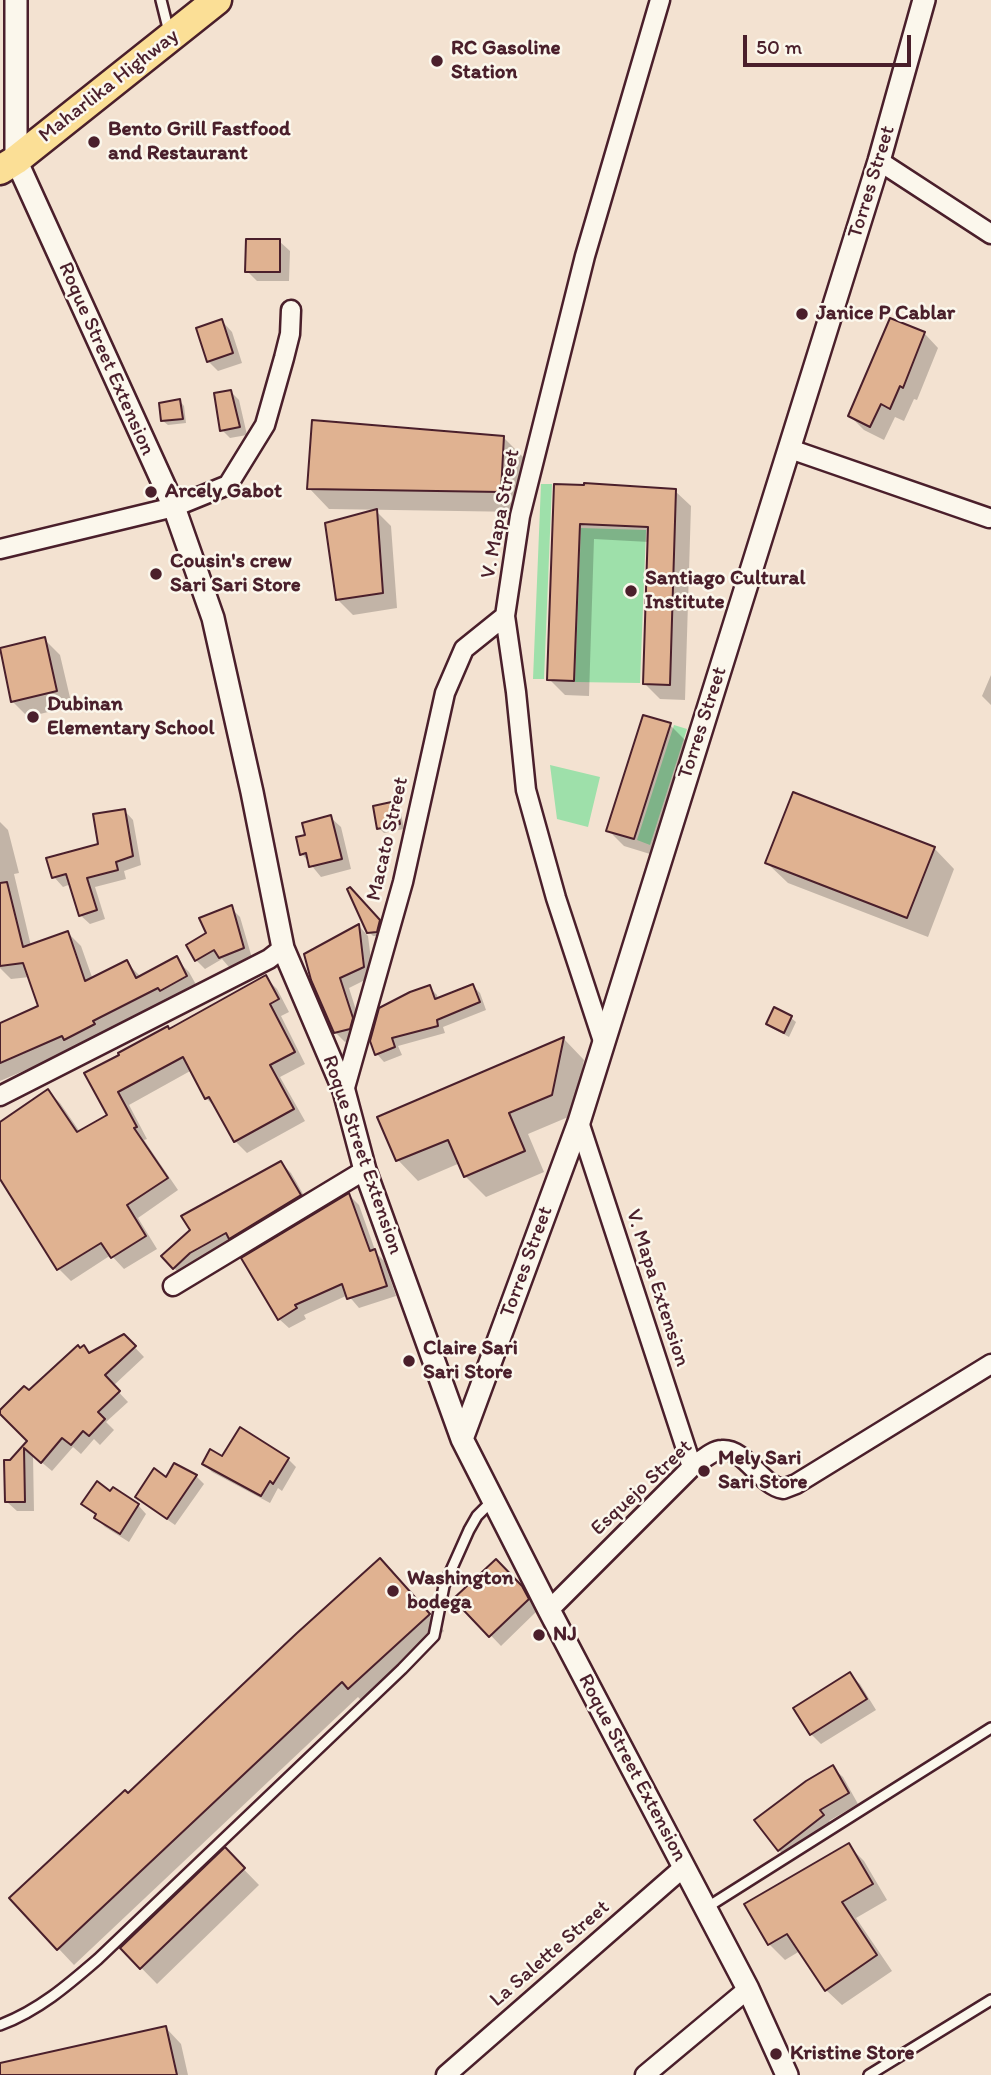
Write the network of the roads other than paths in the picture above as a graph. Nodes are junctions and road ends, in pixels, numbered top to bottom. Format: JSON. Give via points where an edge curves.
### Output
{"nodes":[{"id":1,"x":16,"y":0,"type":"edge"},
{"id":2,"x":160,"y":0,"type":"edge"},
{"id":3,"x":217,"y":0,"type":"edge"},
{"id":4,"x":660,"y":0,"type":"edge"},
{"id":5,"x":924,"y":0,"type":"edge"},
{"id":6,"x":170,"y":38,"type":"junction"},
{"id":7,"x":879,"y":160,"type":"junction"},
{"id":8,"x":8,"y":165,"type":"edge"},
{"id":9,"x":991,"y":234,"type":"edge"},
{"id":10,"x":291,"y":310,"type":"dead end"},
{"id":11,"x":790,"y":449,"type":"junction"},
{"id":12,"x":174,"y":507,"type":"junction"},
{"id":13,"x":989,"y":518,"type":"dead end"},
{"id":14,"x":0,"y":549,"type":"edge"},
{"id":15,"x":505,"y":616,"type":"junction"},
{"id":16,"x":283,"y":948,"type":"junction"},
{"id":17,"x":603,"y":1041,"type":"junction"},
{"id":18,"x":344,"y":1091,"type":"junction"},
{"id":19,"x":0,"y":1096,"type":"edge"},
{"id":20,"x":579,"y":1122,"type":"junction"},
{"id":21,"x":365,"y":1170,"type":"junction"},
{"id":22,"x":173,"y":1286,"type":"dead end"},
{"id":23,"x":991,"y":1364,"type":"edge"},
{"id":24,"x":462,"y":1439,"type":"junction"},
{"id":25,"x":692,"y":1467,"type":"junction"},
{"id":26,"x":491,"y":1498,"type":"junction"},
{"id":27,"x":549,"y":1610,"type":"junction"},
{"id":28,"x":991,"y":1728,"type":"edge"},
{"id":29,"x":684,"y":1867,"type":"junction"},
{"id":30,"x":706,"y":1908,"type":"junction"},
{"id":31,"x":748,"y":1989,"type":"junction"},
{"id":32,"x":991,"y":2000,"type":"edge"},
{"id":33,"x":0,"y":2025,"type":"edge"},
{"id":34,"x":446,"y":2075,"type":"edge"},
{"id":35,"x":645,"y":2075,"type":"edge"},
{"id":36,"x":787,"y":2075,"type":"edge"},
{"id":37,"x":869,"y":2075,"type":"edge"}],
"edges":[{"from":1,"to":8,"type":"street"},
{"from":2,"to":6,"type":"lane"},
{"from":3,"to":6,"type":"main road","name":"Maharlika Highway"},
{"from":4,"to":15,"type":"street","name":"V. Mapa Street","via":[[579,282],[520,516]]},
{"from":5,"to":7,"type":"street","name":"Torres Street"},
{"from":6,"to":8,"type":"main road","name":"Maharlika Highway"},
{"from":7,"to":9,"type":"street"},
{"from":7,"to":11,"type":"street","name":"Torres Street"},
{"from":8,"to":12,"type":"street","name":"Roque Street Extension"},
{"from":10,"to":12,"type":"street","via":[[285,358],[265,425],[228,485]]},
{"from":11,"to":13,"type":"street"},
{"from":11,"to":17,"type":"street","name":"Torres Street"},
{"from":12,"to":14,"type":"street"},
{"from":12,"to":16,"type":"street","name":"Roque Street Extension","via":[[213,618]]},
{"from":15,"to":17,"type":"street","name":"V. Mapa Street","via":[[526,790]]},
{"from":15,"to":18,"type":"street","name":"Macato Street","via":[[464,649],[445,693],[403,882]]},
{"from":16,"to":18,"type":"street","name":"Roque Street Extension"},
{"from":16,"to":19,"type":"street"},
{"from":17,"to":20,"type":"street","name":"Torres Street"},
{"from":18,"to":21,"type":"street","name":"Roque Street Extension"},
{"from":20,"to":24,"type":"street","name":"Torres Street"},
{"from":20,"to":25,"type":"street","name":"V. Mapa Extension"},
{"from":21,"to":22,"type":"street"},
{"from":21,"to":24,"type":"street","name":"Roque Street Extension"},
{"from":23,"to":25,"type":"street","name":"Esquejo Street","via":[[783,1489],[769,1484],[740,1457],[724,1450]]},
{"from":24,"to":26,"type":"street","name":"Roque Street Extension"},
{"from":25,"to":27,"type":"street","name":"Esquejo Street"},
{"from":26,"to":27,"type":"street","name":"Roque Street Extension"},
{"from":26,"to":33,"type":"lane","via":[[469,1530],[444,1586],[434,1636],[99,1959],[55,1997]]},
{"from":27,"to":29,"type":"street","name":"Roque Street Extension"},
{"from":28,"to":30,"type":"lane"},
{"from":29,"to":30,"type":"street","name":"Roque Street Extension"},
{"from":29,"to":34,"type":"street","name":"La Salette Street"},
{"from":30,"to":31,"type":"street","name":"Roque Street Extension"},
{"from":31,"to":35,"type":"street"},
{"from":31,"to":36,"type":"street","name":"Roque Street Extension"},
{"from":32,"to":37,"type":"lane"}]}
